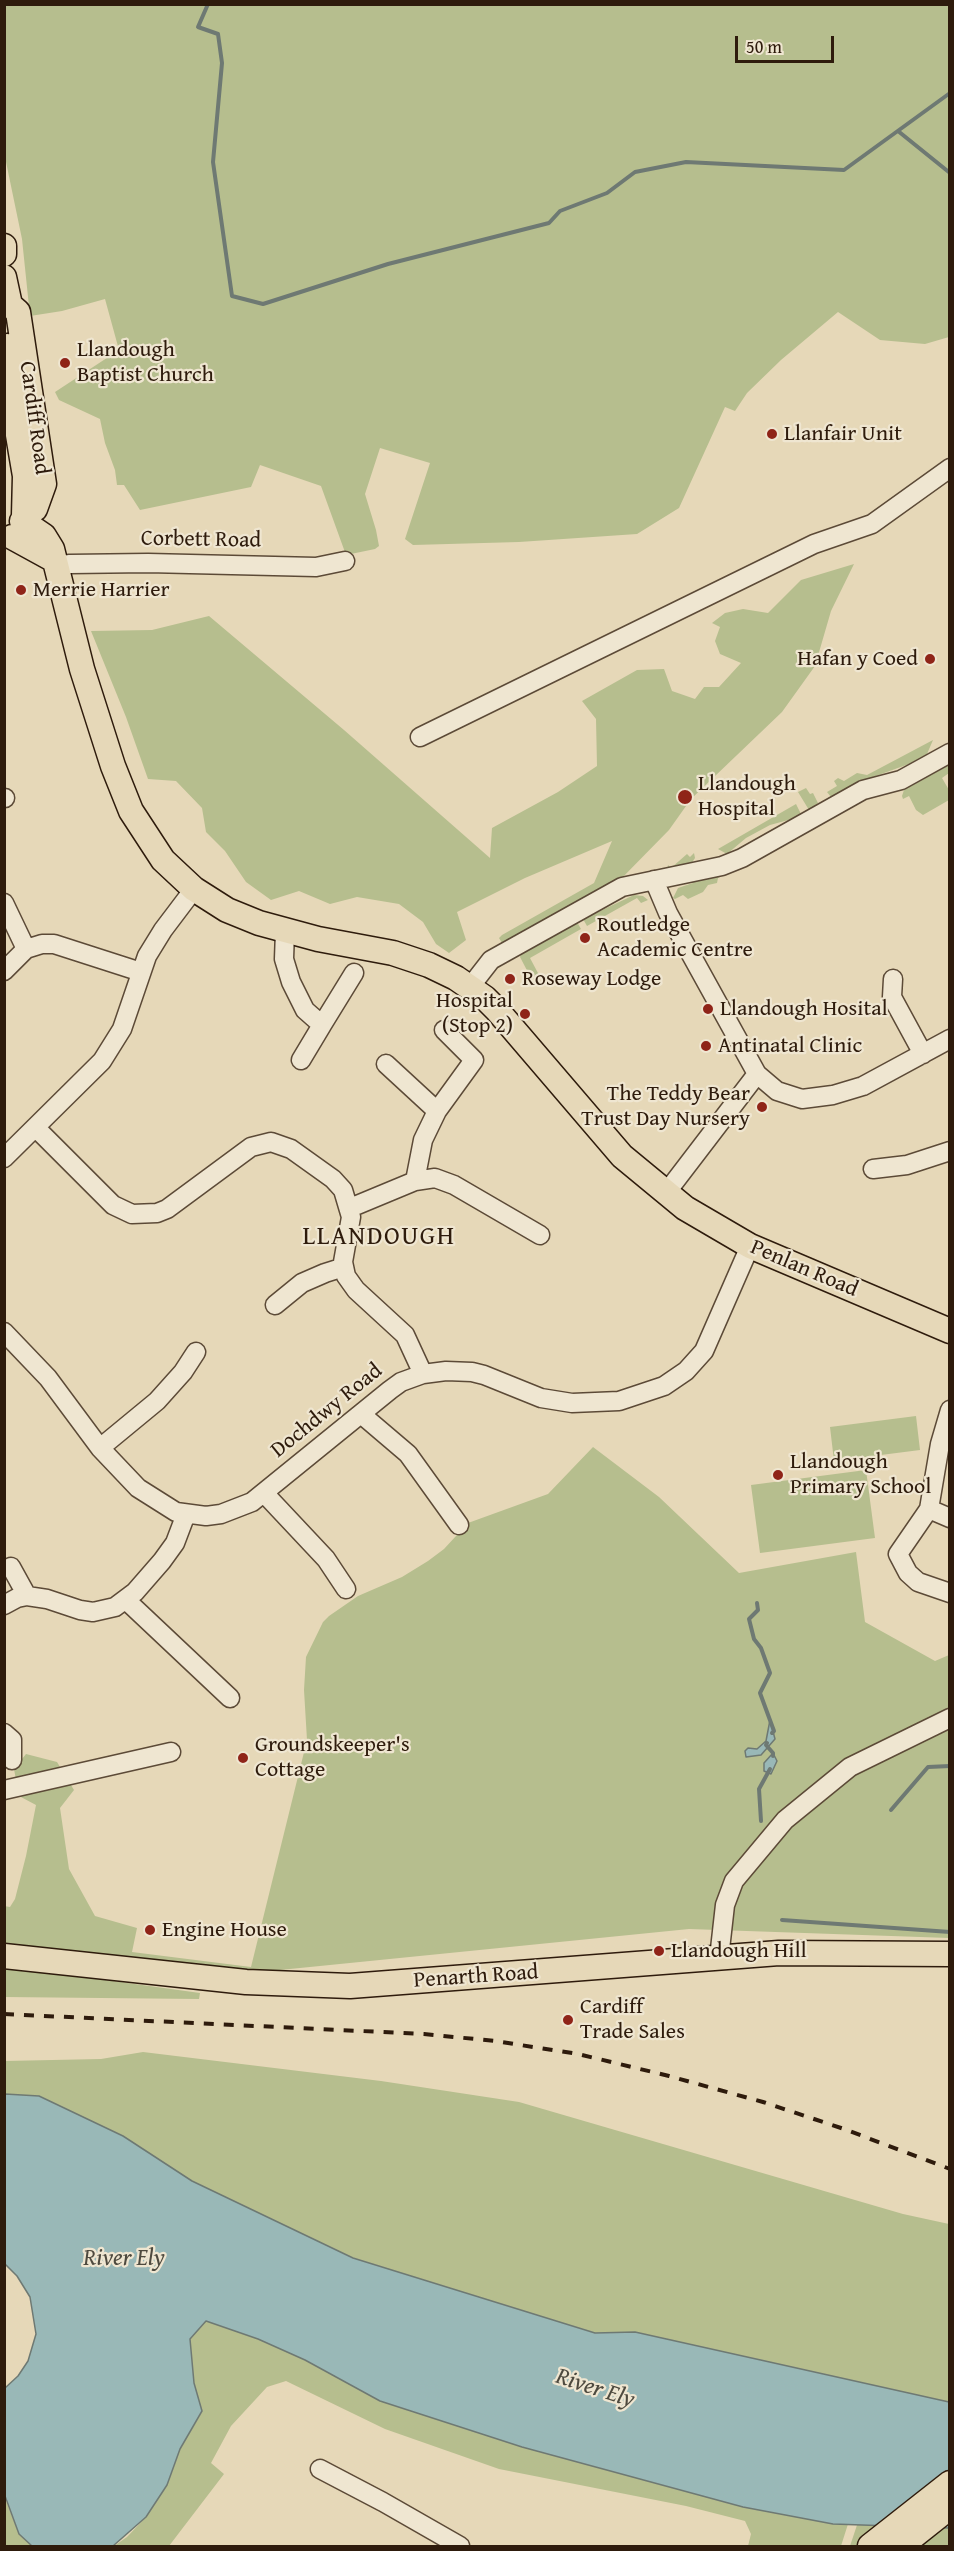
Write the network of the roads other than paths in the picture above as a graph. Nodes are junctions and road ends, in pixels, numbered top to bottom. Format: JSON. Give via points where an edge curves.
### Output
{"nodes":[{"id":1,"x":4,"y":246,"type":"edge"},
{"id":2,"x":4,"y":254,"type":"edge"},
{"id":3,"x":4,"y":277,"type":"edge"},
{"id":4,"x":6,"y":314,"type":"edge"},
{"id":5,"x":15,"y":394,"type":"edge"},
{"id":6,"x":950,"y":468,"type":"edge"},
{"id":7,"x":44,"y":484,"type":"junction"},
{"id":8,"x":13,"y":531,"type":"edge"},
{"id":9,"x":44,"y":536,"type":"junction"},
{"id":10,"x":345,"y":561,"type":"dead end"},
{"id":11,"x":55,"y":563,"type":"junction"},
{"id":12,"x":420,"y":737,"type":"dead end"},
{"id":13,"x":950,"y":753,"type":"edge"},
{"id":14,"x":654,"y":880,"type":"junction"},
{"id":15,"x":194,"y":889,"type":"junction"},
{"id":16,"x":4,"y":903,"type":"edge"},
{"id":17,"x":285,"y":931,"type":"junction"},
{"id":18,"x":26,"y":949,"type":"junction"},
{"id":19,"x":4,"y":971,"type":"edge"},
{"id":20,"x":141,"y":972,"type":"junction"},
{"id":21,"x":354,"y":973,"type":"dead end"},
{"id":22,"x":893,"y":979,"type":"dead end"},
{"id":23,"x":470,"y":987,"type":"junction"},
{"id":24,"x":322,"y":1025,"type":"junction"},
{"id":25,"x":444,"y":1030,"type":"dead end"},
{"id":26,"x":950,"y":1039,"type":"edge"},
{"id":27,"x":923,"y":1054,"type":"junction"},
{"id":28,"x":301,"y":1060,"type":"dead end"},
{"id":29,"x":386,"y":1064,"type":"dead end"},
{"id":30,"x":757,"y":1074,"type":"junction"},
{"id":31,"x":436,"y":1111,"type":"junction"},
{"id":32,"x":36,"y":1128,"type":"junction"},
{"id":33,"x":950,"y":1151,"type":"edge"},
{"id":34,"x":4,"y":1158,"type":"edge"},
{"id":35,"x":873,"y":1169,"type":"dead end"},
{"id":36,"x":415,"y":1181,"type":"junction"},
{"id":37,"x":666,"y":1193,"type":"junction"},
{"id":38,"x":350,"y":1208,"type":"junction"},
{"id":39,"x":540,"y":1235,"type":"dead end"},
{"id":40,"x":750,"y":1246,"type":"junction"},
{"id":41,"x":344,"y":1268,"type":"junction"},
{"id":42,"x":275,"y":1305,"type":"dead end"},
{"id":43,"x":950,"y":1331,"type":"edge"},
{"id":44,"x":4,"y":1332,"type":"edge"},
{"id":45,"x":196,"y":1352,"type":"dead end"},
{"id":46,"x":423,"y":1374,"type":"junction"},
{"id":47,"x":950,"y":1410,"type":"edge"},
{"id":48,"x":362,"y":1414,"type":"junction"},
{"id":49,"x":100,"y":1448,"type":"junction"},
{"id":50,"x":264,"y":1493,"type":"junction"},
{"id":51,"x":929,"y":1509,"type":"junction"},
{"id":52,"x":186,"y":1514,"type":"junction"},
{"id":53,"x":950,"y":1518,"type":"edge"},
{"id":54,"x":459,"y":1525,"type":"dead end"},
{"id":55,"x":11,"y":1567,"type":"dead end"},
{"id":56,"x":346,"y":1589,"type":"dead end"},
{"id":57,"x":950,"y":1593,"type":"edge"},
{"id":58,"x":27,"y":1596,"type":"junction"},
{"id":59,"x":126,"y":1600,"type":"junction"},
{"id":60,"x":4,"y":1605,"type":"edge"},
{"id":61,"x":230,"y":1698,"type":"dead end"},
{"id":62,"x":950,"y":1718,"type":"edge"},
{"id":63,"x":4,"y":1733,"type":"edge"},
{"id":64,"x":171,"y":1752,"type":"dead end"},
{"id":65,"x":12,"y":1760,"type":"dead end"},
{"id":66,"x":4,"y":1790,"type":"edge"},
{"id":67,"x":950,"y":1954,"type":"edge"},
{"id":68,"x":4,"y":1956,"type":"edge"},
{"id":69,"x":719,"y":1958,"type":"junction"},
{"id":70,"x":320,"y":2469,"type":"dead end"},
{"id":71,"x":950,"y":2483,"type":"edge"},
{"id":72,"x":950,"y":2507,"type":"edge"},
{"id":73,"x":460,"y":2547,"type":"edge"},
{"id":74,"x":870,"y":2547,"type":"edge"},
{"id":75,"x":901,"y":2547,"type":"edge"}],
"edges":[{"from":1,"to":2,"type":"main road"},
{"from":3,"to":4,"type":"main road","name":"Cardiff Road"},
{"from":4,"to":5,"type":"main road","name":"Cardiff Road","via":[[18,312]]},
{"from":5,"to":7,"type":"main road","name":"Cardiff Road"},
{"from":5,"to":8,"type":"main road","name":"Cardiff Road","via":[[25,476]]},
{"from":6,"to":12,"type":"street","via":[[872,524],[814,544]]},
{"from":7,"to":8,"type":"main road","name":"Cardiff Road","via":[[35,509]]},
{"from":7,"to":9,"type":"main road","via":[[48,492]]},
{"from":8,"to":9,"type":"main road"},
{"from":8,"to":11,"type":"main road"},
{"from":9,"to":11,"type":"main road","name":"Penlan Road"},
{"from":10,"to":11,"type":"street","name":"Corbett Road","via":[[316,567]]},
{"from":11,"to":15,"type":"main road","name":"Penlan Road","via":[[82,669],[125,796],[153,847]]},
{"from":13,"to":14,"type":"street","via":[[901,780],[863,790],[734,861]]},
{"from":14,"to":23,"type":"street","via":[[622,887],[496,957]]},
{"from":14,"to":30,"type":"street","via":[[668,913]]},
{"from":15,"to":17,"type":"main road","name":"Penlan Road","via":[[240,916]]},
{"from":15,"to":20,"type":"street","via":[[163,930]]},
{"from":16,"to":18,"type":"street"},
{"from":17,"to":23,"type":"main road","name":"Penlan Road","via":[[402,956],[438,969]]},
{"from":17,"to":24,"type":"street","via":[[284,959],[291,982],[305,1010]]},
{"from":18,"to":19,"type":"street"},
{"from":18,"to":20,"type":"street","via":[[54,944]]},
{"from":20,"to":32,"type":"street","via":[[122,1029],[102,1061]]},
{"from":21,"to":24,"type":"street"},
{"from":22,"to":27,"type":"street","via":[[892,997]]},
{"from":23,"to":37,"type":"main road","name":"Penlan Road","via":[[517,1031],[609,1143]]},
{"from":24,"to":28,"type":"street"},
{"from":25,"to":31,"type":"street","via":[[474,1060]]},
{"from":26,"to":27,"type":"street"},
{"from":27,"to":30,"type":"street","via":[[862,1086],[802,1099],[777,1091]]},
{"from":29,"to":31,"type":"street"},
{"from":30,"to":37,"type":"street"},
{"from":31,"to":36,"type":"street","via":[[423,1140]]},
{"from":32,"to":34,"type":"street"},
{"from":32,"to":38,"type":"street","via":[[113,1205],[132,1214],[167,1209],[240,1154],[260,1143],[271,1142],[291,1149],[333,1179],[343,1190]]},
{"from":33,"to":35,"type":"street","via":[[907,1165]]},
{"from":36,"to":38,"type":"street"},
{"from":36,"to":39,"type":"street","via":[[444,1180]]},
{"from":37,"to":40,"type":"main road","name":"Penlan Road","via":[[700,1218]]},
{"from":38,"to":41,"type":"street"},
{"from":40,"to":43,"type":"main road","name":"Penlan Road"},
{"from":40,"to":46,"type":"street","name":"Dochdwy Road","via":[[704,1351],[676,1379],[652,1392],[619,1401],[572,1403],[541,1398],[472,1372]]},
{"from":41,"to":42,"type":"street","via":[[302,1283]]},
{"from":41,"to":46,"type":"street","via":[[356,1290],[405,1335]]},
{"from":44,"to":49,"type":"street","name":"Dochdwy Road","via":[[60,1392]]},
{"from":45,"to":49,"type":"street","via":[[157,1401]]},
{"from":46,"to":48,"type":"street","name":"Dochdwy Road","via":[[401,1382]]},
{"from":47,"to":51,"type":"street"},
{"from":48,"to":50,"type":"street","name":"Dochdwy Road"},
{"from":48,"to":54,"type":"street","via":[[408,1454]]},
{"from":49,"to":52,"type":"street","name":"Dochdwy Road","via":[[149,1497]]},
{"from":50,"to":52,"type":"street","name":"Dochdwy Road","via":[[221,1514]]},
{"from":50,"to":56,"type":"street","via":[[326,1559]]},
{"from":51,"to":53,"type":"street"},
{"from":51,"to":57,"type":"street","via":[[898,1554],[918,1582]]},
{"from":52,"to":59,"type":"street","via":[[175,1543]]},
{"from":55,"to":58,"type":"street"},
{"from":58,"to":59,"type":"street","via":[[93,1612]]},
{"from":58,"to":60,"type":"street"},
{"from":59,"to":61,"type":"street"},
{"from":62,"to":69,"type":"street","via":[[850,1767],[785,1821],[734,1881],[725,1905]]},
{"from":63,"to":65,"type":"street","via":[[12,1740]]},
{"from":64,"to":66,"type":"street"},
{"from":67,"to":69,"type":"main road","name":"Penarth Road","via":[[779,1953]]},
{"from":68,"to":69,"type":"main road","name":"Penarth Road","via":[[246,1983],[350,1986]]},
{"from":70,"to":73,"type":"street"},
{"from":71,"to":74,"type":"main road"},
{"from":72,"to":75,"type":"main road"}]}
